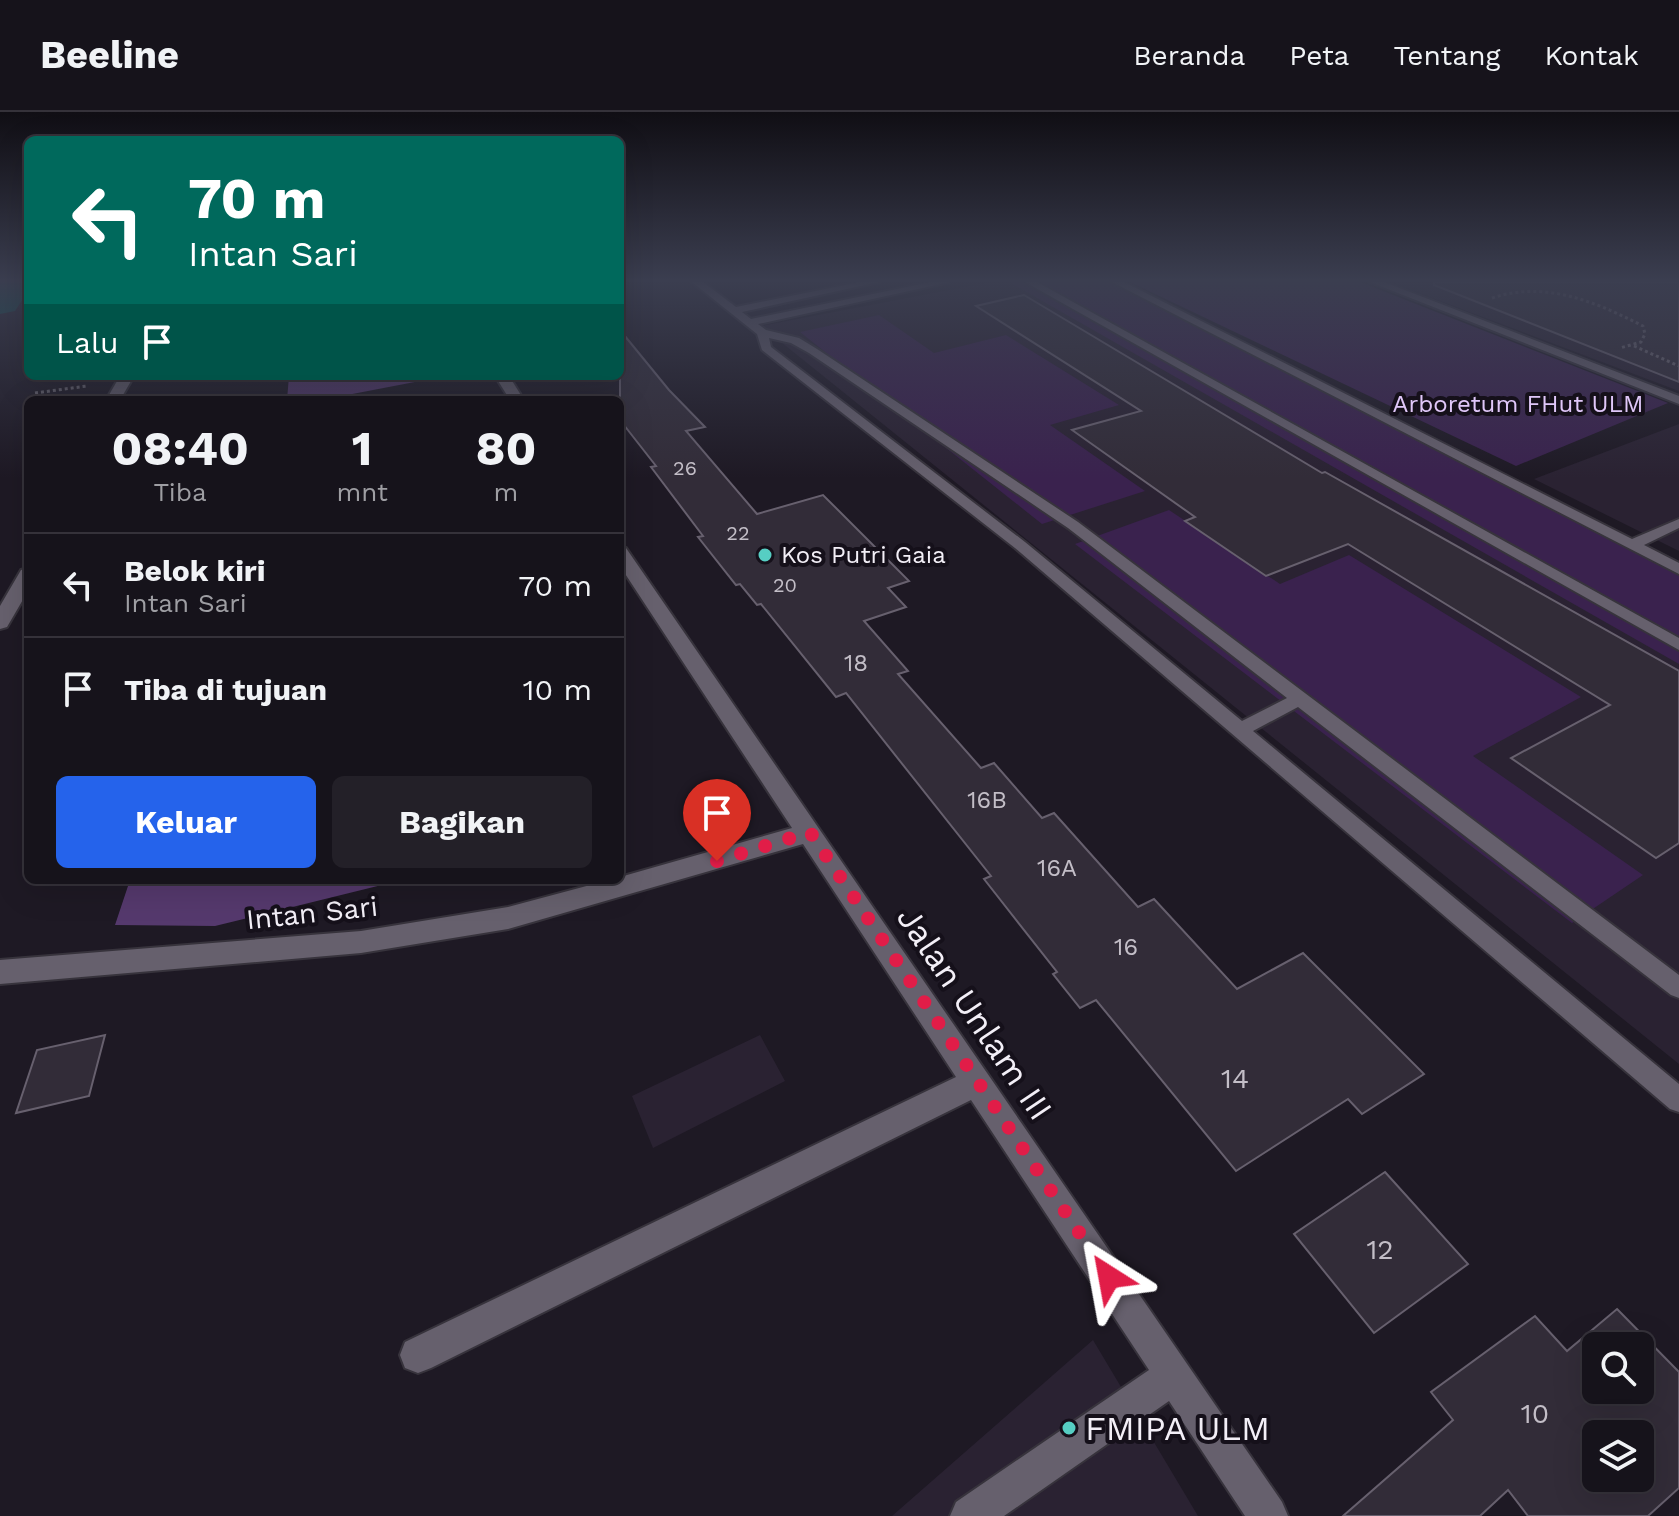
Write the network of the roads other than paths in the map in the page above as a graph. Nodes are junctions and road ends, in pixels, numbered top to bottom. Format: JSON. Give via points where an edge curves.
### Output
{"nodes":[{"id":1,"x":766,"y":348,"type":"edge"},
{"id":2,"x":807,"y":348,"type":"edge"},
{"id":3,"x":1147,"y":348,"type":"edge"},
{"id":4,"x":1245,"y":348,"type":"edge"},
{"id":5,"x":1544,"y":348,"type":"edge"},
{"id":6,"x":1679,"y":400,"type":"edge"},
{"id":7,"x":1679,"y":523,"type":"edge"},
{"id":8,"x":1632,"y":545,"type":"junction"},
{"id":9,"x":624,"y":558,"type":"edge"},
{"id":10,"x":1679,"y":569,"type":"edge"},
{"id":11,"x":24,"y":581,"type":"edge"},
{"id":12,"x":0,"y":623,"type":"edge"},
{"id":13,"x":1679,"y":645,"type":"edge"},
{"id":14,"x":1298,"y":699,"type":"junction"},
{"id":15,"x":1240,"y":730,"type":"junction"},
{"id":16,"x":810,"y":832,"type":"junction"},
{"id":17,"x":0,"y":972,"type":"edge"},
{"id":18,"x":1679,"y":988,"type":"edge"},
{"id":19,"x":978,"y":1081,"type":"junction"},
{"id":20,"x":1679,"y":1100,"type":"edge"},
{"id":21,"x":418,"y":1355,"type":"dead end"},
{"id":22,"x":1174,"y":1375,"type":"junction"},
{"id":23,"x":970,"y":1516,"type":"edge"},
{"id":24,"x":1268,"y":1516,"type":"edge"}],
"edges":[{"from":1,"to":15,"type":"lane","via":[[1020,545]]},
{"from":2,"to":14,"type":"lane","via":[[1073,525]]},
{"from":3,"to":13,"type":"lane"},
{"from":4,"to":8,"type":"lane"},
{"from":5,"to":6,"type":"lane"},
{"from":7,"to":8,"type":"lane"},
{"from":8,"to":10,"type":"lane"},
{"from":9,"to":16,"type":"street","name":"Jalan Unlam III"},
{"from":11,"to":12,"type":"street"},
{"from":14,"to":15,"type":"lane"},
{"from":14,"to":18,"type":"lane"},
{"from":15,"to":20,"type":"lane"},
{"from":16,"to":17,"type":"street","name":"Intan Sari","via":[[508,918],[361,942]]},
{"from":16,"to":19,"type":"street","name":"Jalan Unlam III"},
{"from":19,"to":21,"type":"street"},
{"from":19,"to":22,"type":"street","name":"Jalan Unlam III"},
{"from":22,"to":23,"type":"street"},
{"from":22,"to":24,"type":"street","name":"Jalan Unlam III"}]}
